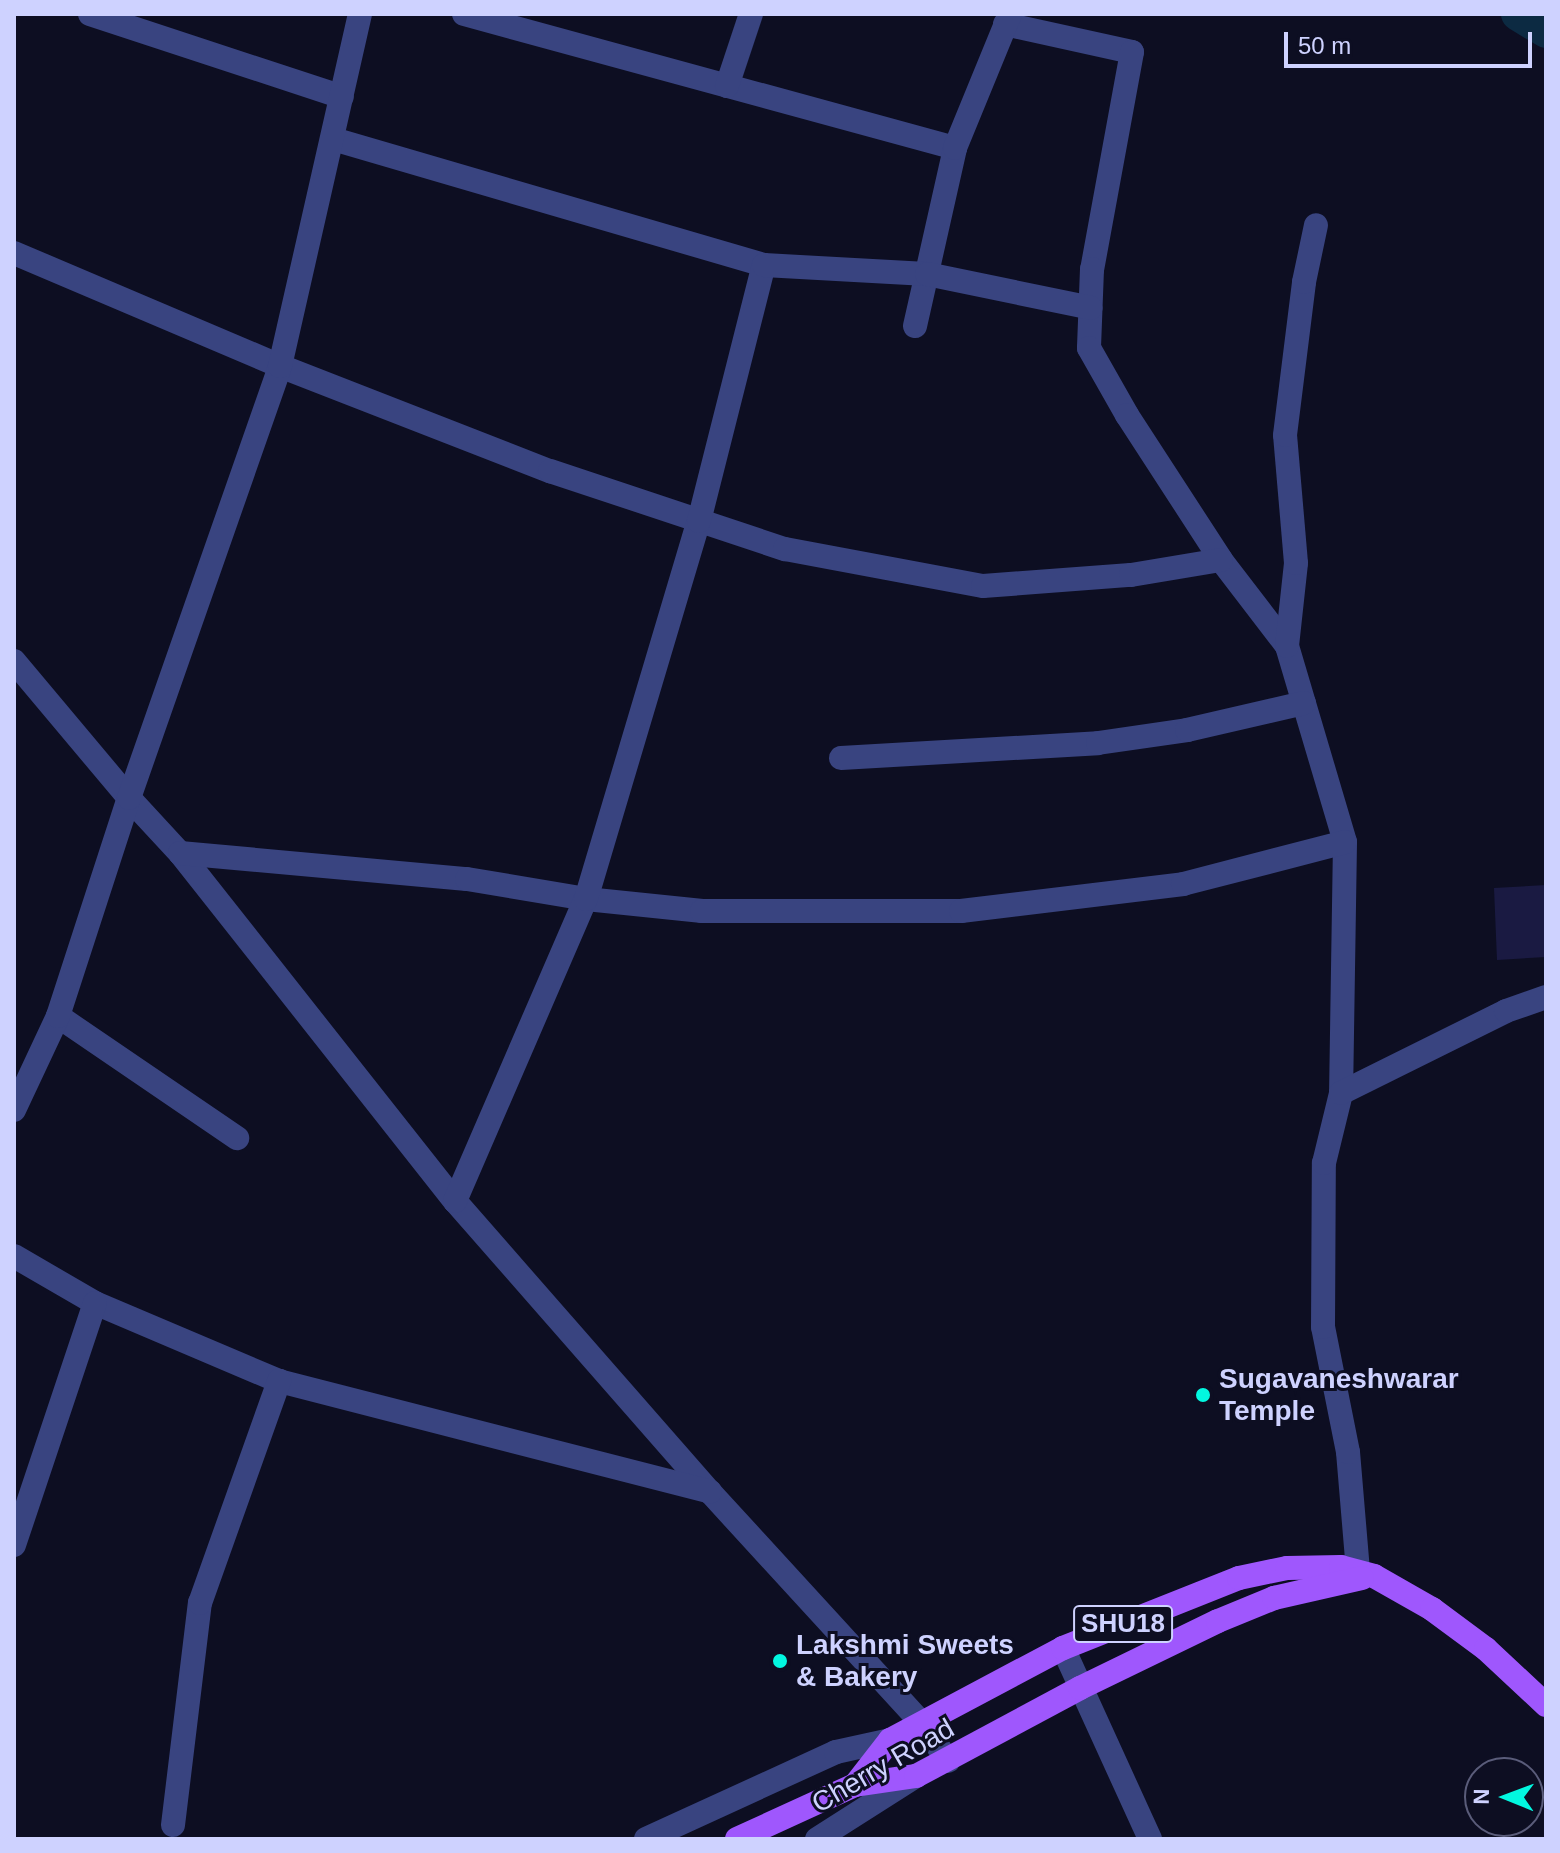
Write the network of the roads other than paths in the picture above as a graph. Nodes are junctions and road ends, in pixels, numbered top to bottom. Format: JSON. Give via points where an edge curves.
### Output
{"nodes":[{"id":1,"x":90,"y":14,"type":"edge"},
{"id":2,"x":360,"y":14,"type":"edge"},
{"id":3,"x":464,"y":14,"type":"edge"},
{"id":4,"x":751,"y":14,"type":"edge"},
{"id":5,"x":1008,"y":19,"type":"edge"},
{"id":6,"x":727,"y":86,"type":"junction"},
{"id":7,"x":342,"y":97,"type":"junction"},
{"id":8,"x":333,"y":139,"type":"junction"},
{"id":9,"x":955,"y":148,"type":"junction"},
{"id":10,"x":1316,"y":225,"type":"dead end"},
{"id":11,"x":14,"y":253,"type":"edge"},
{"id":12,"x":764,"y":265,"type":"junction"},
{"id":13,"x":927,"y":274,"type":"junction"},
{"id":14,"x":1091,"y":308,"type":"junction"},
{"id":15,"x":915,"y":326,"type":"dead end"},
{"id":16,"x":280,"y":366,"type":"junction"},
{"id":17,"x":699,"y":521,"type":"junction"},
{"id":18,"x":1221,"y":560,"type":"junction"},
{"id":19,"x":1287,"y":646,"type":"junction"},
{"id":20,"x":14,"y":661,"type":"edge"},
{"id":21,"x":1304,"y":703,"type":"junction"},
{"id":22,"x":841,"y":758,"type":"dead end"},
{"id":23,"x":129,"y":798,"type":"junction"},
{"id":24,"x":1345,"y":842,"type":"junction"},
{"id":25,"x":180,"y":853,"type":"junction"},
{"id":26,"x":586,"y":899,"type":"junction"},
{"id":27,"x":1546,"y":997,"type":"edge"},
{"id":28,"x":58,"y":1016,"type":"junction"},
{"id":29,"x":1341,"y":1093,"type":"junction"},
{"id":30,"x":14,"y":1110,"type":"edge"},
{"id":31,"x":237,"y":1138,"type":"dead end"},
{"id":32,"x":455,"y":1201,"type":"junction"},
{"id":33,"x":14,"y":1256,"type":"edge"},
{"id":34,"x":95,"y":1303,"type":"junction"},
{"id":35,"x":279,"y":1381,"type":"junction"},
{"id":36,"x":710,"y":1492,"type":"junction"},
{"id":37,"x":14,"y":1545,"type":"edge"},
{"id":38,"x":1366,"y":1573,"type":"junction"},
{"id":39,"x":1063,"y":1648,"type":"junction"},
{"id":40,"x":1080,"y":1688,"type":"junction"},
{"id":41,"x":1546,"y":1705,"type":"edge"},
{"id":42,"x":922,"y":1723,"type":"junction"},
{"id":43,"x":890,"y":1740,"type":"junction"},
{"id":44,"x":948,"y":1761,"type":"junction"},
{"id":45,"x":916,"y":1776,"type":"junction"},
{"id":46,"x":855,"y":1785,"type":"junction"},
{"id":47,"x":173,"y":1825,"type":"dead end"},
{"id":48,"x":646,"y":1839,"type":"edge"},
{"id":49,"x":737,"y":1839,"type":"edge"},
{"id":50,"x":817,"y":1839,"type":"edge"},
{"id":51,"x":1150,"y":1839,"type":"edge"}],
"edges":[{"from":1,"to":7,"type":"street"},
{"from":2,"to":7,"type":"street"},
{"from":3,"to":6,"type":"street"},
{"from":4,"to":6,"type":"street"},
{"from":5,"to":9,"type":"street"},
{"from":5,"to":14,"type":"street","via":[[1132,52],[1092,269]]},
{"from":6,"to":9,"type":"street"},
{"from":7,"to":8,"type":"street"},
{"from":8,"to":12,"type":"street"},
{"from":8,"to":16,"type":"street"},
{"from":9,"to":13,"type":"street"},
{"from":10,"to":19,"type":"street","via":[[1285,435],[1296,563]]},
{"from":11,"to":16,"type":"street"},
{"from":12,"to":13,"type":"street"},
{"from":12,"to":17,"type":"street"},
{"from":13,"to":14,"type":"street"},
{"from":13,"to":15,"type":"street"},
{"from":14,"to":18,"type":"street","via":[[1089,348]]},
{"from":16,"to":17,"type":"street","via":[[550,471]]},
{"from":16,"to":23,"type":"street"},
{"from":17,"to":18,"type":"street","via":[[785,549],[983,586],[1131,575]]},
{"from":17,"to":26,"type":"street"},
{"from":18,"to":19,"type":"street"},
{"from":19,"to":21,"type":"street"},
{"from":20,"to":23,"type":"street"},
{"from":21,"to":22,"type":"street","via":[[1187,730],[1098,743]]},
{"from":21,"to":24,"type":"street"},
{"from":23,"to":25,"type":"street"},
{"from":23,"to":28,"type":"street"},
{"from":24,"to":26,"type":"street","via":[[1183,884],[961,911],[702,911]]},
{"from":24,"to":29,"type":"street"},
{"from":25,"to":26,"type":"street","via":[[467,879]]},
{"from":25,"to":32,"type":"street"},
{"from":26,"to":32,"type":"street"},
{"from":27,"to":29,"type":"street","via":[[1506,1011]]},
{"from":28,"to":30,"type":"street"},
{"from":28,"to":31,"type":"street"},
{"from":29,"to":38,"type":"street","via":[[1324,1163],[1323,1327]]},
{"from":32,"to":36,"type":"street"},
{"from":33,"to":34,"type":"street"},
{"from":34,"to":35,"type":"street"},
{"from":34,"to":37,"type":"street"},
{"from":35,"to":36,"type":"street"},
{"from":35,"to":47,"type":"street","via":[[200,1603]]},
{"from":36,"to":42,"type":"street"},
{"from":38,"to":39,"type":"main road","name":"Cherry Road","number":"SHU18","via":[[1341,1567],[1287,1568],[1239,1578]]},
{"from":38,"to":40,"type":"main road","name":"Cherry Road","via":[[1274,1598]]},
{"from":38,"to":41,"type":"main road","name":"Cherry Road","number":"SHU18","via":[[1432,1609],[1486,1649]]},
{"from":39,"to":40,"type":"street"},
{"from":39,"to":42,"type":"main road","name":"Cherry Road","number":"SHU18"},
{"from":40,"to":44,"type":"main road","name":"Cherry Road"},
{"from":40,"to":51,"type":"street"},
{"from":42,"to":43,"type":"main road","name":"Cherry Road","number":"SHU18"},
{"from":42,"to":44,"type":"street"},
{"from":43,"to":46,"type":"main road"},
{"from":43,"to":48,"type":"street","via":[[836,1752]]},
{"from":44,"to":45,"type":"main road","name":"Cherry Road"},
{"from":45,"to":46,"type":"main road"},
{"from":45,"to":50,"type":"street","name":"Cherry Road"},
{"from":46,"to":49,"type":"main road"}]}
